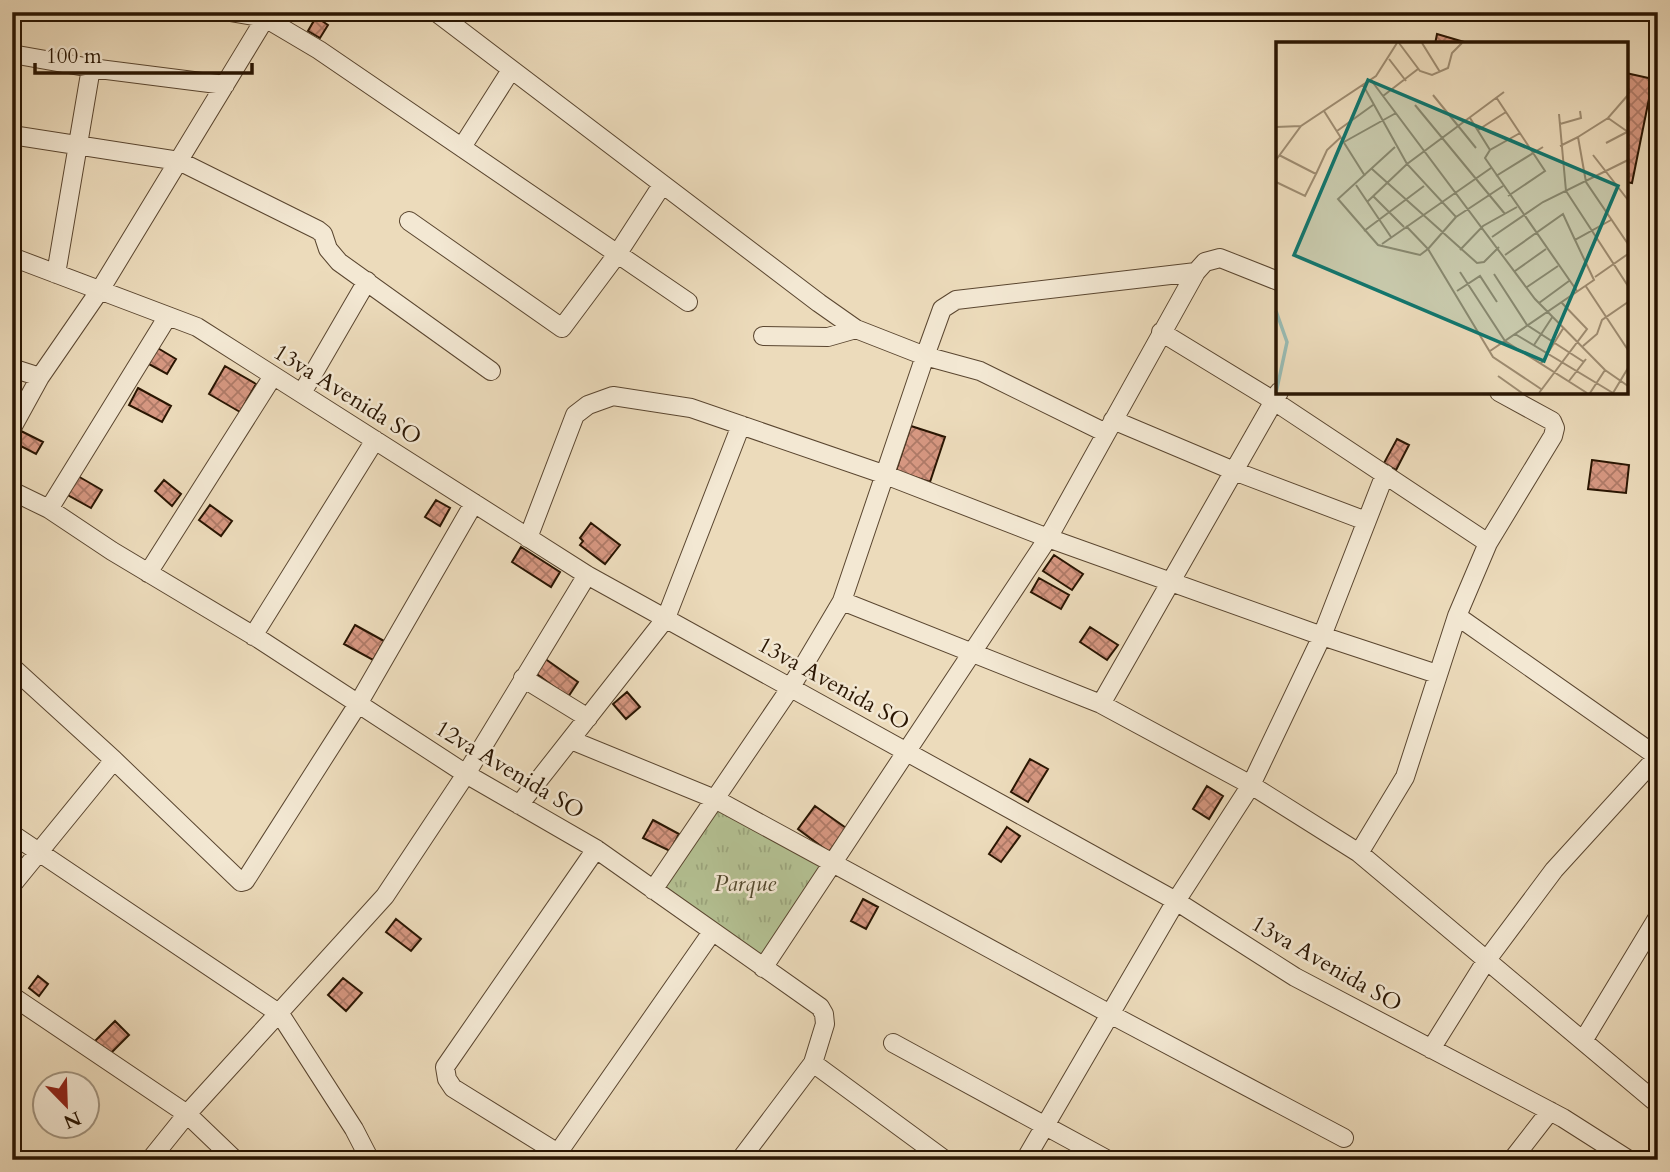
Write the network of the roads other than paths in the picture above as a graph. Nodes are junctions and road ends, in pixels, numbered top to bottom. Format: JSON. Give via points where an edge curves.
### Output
{"nodes":[{"id":1,"x":230,"y":12,"type":"edge"},
{"id":2,"x":436,"y":12,"type":"edge"},
{"id":3,"x":267,"y":15,"type":"edge"},
{"id":4,"x":12,"y":54,"type":"edge"},
{"id":5,"x":90,"y":68,"type":"junction"},
{"id":6,"x":511,"y":70,"type":"junction"},
{"id":7,"x":225,"y":85,"type":"junction"},
{"id":8,"x":12,"y":135,"type":"edge"},
{"id":9,"x":78,"y":145,"type":"junction"},
{"id":10,"x":462,"y":147,"type":"junction"},
{"id":11,"x":179,"y":161,"type":"junction"},
{"id":12,"x":662,"y":185,"type":"junction"},
{"id":13,"x":409,"y":221,"type":"dead end"},
{"id":14,"x":618,"y":253,"type":"junction"},
{"id":15,"x":12,"y":257,"type":"edge"},
{"id":16,"x":1196,"y":272,"type":"junction"},
{"id":17,"x":57,"y":274,"type":"junction"},
{"id":18,"x":1276,"y":280,"type":"edge"},
{"id":19,"x":367,"y":281,"type":"junction"},
{"id":20,"x":100,"y":290,"type":"junction"},
{"id":21,"x":688,"y":302,"type":"dead end"},
{"id":22,"x":168,"y":316,"type":"junction"},
{"id":23,"x":856,"y":328,"type":"junction"},
{"id":24,"x":1161,"y":332,"type":"junction"},
{"id":25,"x":763,"y":336,"type":"dead end"},
{"id":26,"x":925,"y":356,"type":"junction"},
{"id":27,"x":12,"y":368,"type":"edge"},
{"id":28,"x":491,"y":371,"type":"dead end"},
{"id":29,"x":273,"y":376,"type":"junction"},
{"id":30,"x":40,"y":377,"type":"junction"},
{"id":31,"x":302,"y":393,"type":"junction"},
{"id":32,"x":1503,"y":394,"type":"edge"},
{"id":33,"x":1277,"y":396,"type":"edge"},
{"id":34,"x":741,"y":425,"type":"junction"},
{"id":35,"x":1110,"y":426,"type":"junction"},
{"id":36,"x":12,"y":428,"type":"edge"},
{"id":37,"x":375,"y":440,"type":"junction"},
{"id":38,"x":1234,"y":471,"type":"junction"},
{"id":39,"x":883,"y":474,"type":"junction"},
{"id":40,"x":1385,"y":474,"type":"junction"},
{"id":41,"x":12,"y":491,"type":"edge"},
{"id":42,"x":474,"y":503,"type":"junction"},
{"id":43,"x":49,"y":509,"type":"junction"},
{"id":44,"x":1366,"y":521,"type":"junction"},
{"id":45,"x":528,"y":538,"type":"junction"},
{"id":46,"x":1048,"y":538,"type":"junction"},
{"id":47,"x":1488,"y":543,"type":"junction"},
{"id":48,"x":148,"y":573,"type":"junction"},
{"id":49,"x":587,"y":575,"type":"junction"},
{"id":50,"x":1172,"y":581,"type":"junction"},
{"id":51,"x":842,"y":601,"type":"junction"},
{"id":52,"x":1457,"y":615,"type":"junction"},
{"id":53,"x":666,"y":618,"type":"junction"},
{"id":54,"x":253,"y":636,"type":"junction"},
{"id":55,"x":1322,"y":636,"type":"junction"},
{"id":56,"x":972,"y":653,"type":"junction"},
{"id":57,"x":12,"y":667,"type":"edge"},
{"id":58,"x":1437,"y":674,"type":"junction"},
{"id":59,"x":523,"y":678,"type":"junction"},
{"id":60,"x":791,"y":687,"type":"junction"},
{"id":61,"x":358,"y":704,"type":"junction"},
{"id":62,"x":1101,"y":704,"type":"junction"},
{"id":63,"x":588,"y":718,"type":"junction"},
{"id":64,"x":571,"y":740,"type":"junction"},
{"id":65,"x":907,"y":751,"type":"junction"},
{"id":66,"x":1658,"y":757,"type":"edge"},
{"id":67,"x":114,"y":760,"type":"junction"},
{"id":68,"x":466,"y":774,"type":"junction"},
{"id":69,"x":1251,"y":785,"type":"junction"},
{"id":70,"x":715,"y":799,"type":"junction"},
{"id":71,"x":519,"y":805,"type":"junction"},
{"id":72,"x":12,"y":834,"type":"edge"},
{"id":73,"x":596,"y":849,"type":"junction"},
{"id":74,"x":38,"y":851,"type":"junction"},
{"id":75,"x":1359,"y":853,"type":"junction"},
{"id":76,"x":832,"y":864,"type":"junction"},
{"id":77,"x":12,"y":884,"type":"edge"},
{"id":78,"x":653,"y":890,"type":"junction"},
{"id":79,"x":1176,"y":901,"type":"junction"},
{"id":80,"x":1658,"y":917,"type":"edge"},
{"id":81,"x":712,"y":932,"type":"junction"},
{"id":82,"x":1486,"y":961,"type":"junction"},
{"id":83,"x":763,"y":968,"type":"junction"},
{"id":84,"x":12,"y":996,"type":"edge"},
{"id":85,"x":280,"y":1014,"type":"junction"},
{"id":86,"x":1110,"y":1014,"type":"junction"},
{"id":87,"x":1583,"y":1041,"type":"junction"},
{"id":88,"x":893,"y":1043,"type":"dead end"},
{"id":89,"x":1432,"y":1049,"type":"junction"},
{"id":90,"x":813,"y":1063,"type":"junction"},
{"id":91,"x":1658,"y":1104,"type":"edge"},
{"id":92,"x":1550,"y":1111,"type":"junction"},
{"id":93,"x":187,"y":1114,"type":"junction"},
{"id":94,"x":1044,"y":1127,"type":"junction"},
{"id":95,"x":1344,"y":1138,"type":"dead end"},
{"id":96,"x":925,"y":1154,"type":"edge"},
{"id":97,"x":560,"y":1158,"type":"edge"},
{"id":98,"x":150,"y":1160,"type":"edge"},
{"id":99,"x":235,"y":1160,"type":"edge"},
{"id":100,"x":370,"y":1160,"type":"edge"},
{"id":101,"x":740,"y":1160,"type":"edge"},
{"id":102,"x":944,"y":1160,"type":"edge"},
{"id":103,"x":1025,"y":1160,"type":"edge"},
{"id":104,"x":1108,"y":1160,"type":"edge"},
{"id":105,"x":1512,"y":1160,"type":"edge"},
{"id":106,"x":1629,"y":1160,"type":"edge"}],
"edges":[{"from":1,"to":3,"type":"street"},
{"from":2,"to":6,"type":"street"},
{"from":3,"to":7,"type":"street"},
{"from":3,"to":10,"type":"street"},
{"from":4,"to":5,"type":"street"},
{"from":5,"to":7,"type":"street"},
{"from":5,"to":9,"type":"street"},
{"from":6,"to":10,"type":"street"},
{"from":6,"to":12,"type":"street"},
{"from":7,"to":11,"type":"street"},
{"from":8,"to":9,"type":"street"},
{"from":9,"to":11,"type":"street"},
{"from":9,"to":17,"type":"street"},
{"from":10,"to":14,"type":"street"},
{"from":11,"to":19,"type":"street","via":[[318,229],[340,262]]},
{"from":11,"to":20,"type":"street"},
{"from":12,"to":14,"type":"street"},
{"from":12,"to":23,"type":"street"},
{"from":13,"to":14,"type":"street","via":[[560,328]]},
{"from":14,"to":21,"type":"street"},
{"from":15,"to":17,"type":"street","name":"13va Avenida SO"},
{"from":16,"to":18,"type":"street","via":[[1205,262],[1220,258]]},
{"from":16,"to":24,"type":"street"},
{"from":16,"to":26,"type":"street","via":[[956,300],[942,309]]},
{"from":17,"to":20,"type":"street","name":"13va Avenida SO"},
{"from":19,"to":28,"type":"street"},
{"from":19,"to":31,"type":"street"},
{"from":20,"to":22,"type":"street","name":"13va Avenida SO"},
{"from":20,"to":30,"type":"street"},
{"from":22,"to":29,"type":"street","name":"13va Avenida SO","via":[[197,327]]},
{"from":22,"to":43,"type":"street"},
{"from":23,"to":25,"type":"street","via":[[828,337]]},
{"from":23,"to":26,"type":"street"},
{"from":24,"to":33,"type":"street"},
{"from":24,"to":35,"type":"street"},
{"from":26,"to":35,"type":"street","via":[[980,372]]},
{"from":26,"to":39,"type":"street"},
{"from":27,"to":30,"type":"street"},
{"from":29,"to":31,"type":"street","name":"13va Avenida SO"},
{"from":29,"to":48,"type":"street"},
{"from":30,"to":36,"type":"street"},
{"from":31,"to":37,"type":"street","name":"13va Avenida SO"},
{"from":32,"to":47,"type":"street","via":[[1552,421],[1555,428]]},
{"from":33,"to":38,"type":"street"},
{"from":33,"to":40,"type":"street"},
{"from":34,"to":39,"type":"street"},
{"from":34,"to":45,"type":"street","via":[[691,408],[613,396],[588,405],[575,415]]},
{"from":34,"to":53,"type":"street"},
{"from":35,"to":38,"type":"street"},
{"from":35,"to":46,"type":"street"},
{"from":37,"to":42,"type":"street","name":"13va Avenida SO"},
{"from":37,"to":54,"type":"street"},
{"from":38,"to":44,"type":"street"},
{"from":38,"to":50,"type":"street"},
{"from":39,"to":46,"type":"street"},
{"from":39,"to":51,"type":"street"},
{"from":40,"to":44,"type":"street"},
{"from":40,"to":47,"type":"street"},
{"from":41,"to":43,"type":"street","name":"12va Avenida SO"},
{"from":42,"to":45,"type":"street","name":"13va Avenida SO"},
{"from":42,"to":61,"type":"street"},
{"from":43,"to":48,"type":"street","name":"12va Avenida SO"},
{"from":44,"to":55,"type":"street"},
{"from":45,"to":49,"type":"street","name":"13va Avenida SO"},
{"from":46,"to":50,"type":"street"},
{"from":46,"to":56,"type":"street"},
{"from":47,"to":52,"type":"street"},
{"from":48,"to":54,"type":"street","name":"12va Avenida SO"},
{"from":49,"to":53,"type":"street","name":"13va Avenida SO"},
{"from":49,"to":59,"type":"street"},
{"from":50,"to":55,"type":"street"},
{"from":50,"to":62,"type":"street"},
{"from":51,"to":56,"type":"street"},
{"from":51,"to":60,"type":"street"},
{"from":52,"to":58,"type":"street"},
{"from":52,"to":66,"type":"street"},
{"from":53,"to":60,"type":"street","name":"13va Avenida SO"},
{"from":53,"to":63,"type":"street"},
{"from":54,"to":61,"type":"street","name":"12va Avenida SO"},
{"from":55,"to":58,"type":"street"},
{"from":55,"to":69,"type":"street"},
{"from":56,"to":62,"type":"street"},
{"from":56,"to":65,"type":"street"},
{"from":57,"to":67,"type":"street"},
{"from":58,"to":75,"type":"street","via":[[1405,777]]},
{"from":59,"to":63,"type":"street"},
{"from":59,"to":68,"type":"street"},
{"from":60,"to":65,"type":"street","name":"13va Avenida SO"},
{"from":60,"to":70,"type":"street"},
{"from":61,"to":67,"type":"street","via":[[243,882]]},
{"from":61,"to":68,"type":"street","name":"12va Avenida SO"},
{"from":62,"to":69,"type":"street"},
{"from":63,"to":64,"type":"street"},
{"from":64,"to":70,"type":"street"},
{"from":64,"to":71,"type":"street"},
{"from":65,"to":76,"type":"street"},
{"from":65,"to":79,"type":"street","name":"13va Avenida SO"},
{"from":66,"to":82,"type":"street","via":[[1554,870]]},
{"from":67,"to":74,"type":"street"},
{"from":68,"to":71,"type":"street","name":"12va Avenida SO"},
{"from":68,"to":85,"type":"street","via":[[385,897]]},
{"from":69,"to":75,"type":"street"},
{"from":69,"to":79,"type":"street"},
{"from":70,"to":76,"type":"street"},
{"from":70,"to":78,"type":"street"},
{"from":71,"to":73,"type":"street","name":"12va Avenida SO"},
{"from":72,"to":74,"type":"street"},
{"from":73,"to":78,"type":"street","name":"12va Avenida SO"},
{"from":73,"to":97,"type":"street","via":[[445,1067],[453,1088]]},
{"from":74,"to":77,"type":"street"},
{"from":74,"to":85,"type":"street"},
{"from":75,"to":82,"type":"street"},
{"from":76,"to":83,"type":"street"},
{"from":76,"to":86,"type":"street"},
{"from":78,"to":81,"type":"street","name":"12va Avenida SO"},
{"from":79,"to":86,"type":"street"},
{"from":79,"to":89,"type":"street","name":"13va Avenida SO","via":[[1295,977]]},
{"from":80,"to":87,"type":"street"},
{"from":81,"to":83,"type":"street","name":"12va Avenida SO"},
{"from":81,"to":97,"type":"street"},
{"from":82,"to":87,"type":"street"},
{"from":82,"to":89,"type":"street"},
{"from":83,"to":90,"type":"street","name":"12va Avenida SO","via":[[824,1014]]},
{"from":84,"to":93,"type":"street"},
{"from":85,"to":93,"type":"street"},
{"from":85,"to":100,"type":"street"},
{"from":86,"to":94,"type":"street"},
{"from":86,"to":95,"type":"street"},
{"from":87,"to":91,"type":"street"},
{"from":88,"to":94,"type":"street"},
{"from":89,"to":92,"type":"street","name":"13va Avenida SO"},
{"from":90,"to":96,"type":"street"},
{"from":90,"to":101,"type":"street","name":"12va Avenida SO"},
{"from":92,"to":105,"type":"street"},
{"from":92,"to":106,"type":"street","name":"13va Avenida SO"},
{"from":93,"to":98,"type":"street"},
{"from":93,"to":99,"type":"street"},
{"from":94,"to":103,"type":"street"},
{"from":94,"to":104,"type":"street"},
{"from":96,"to":102,"type":"street"}]}
